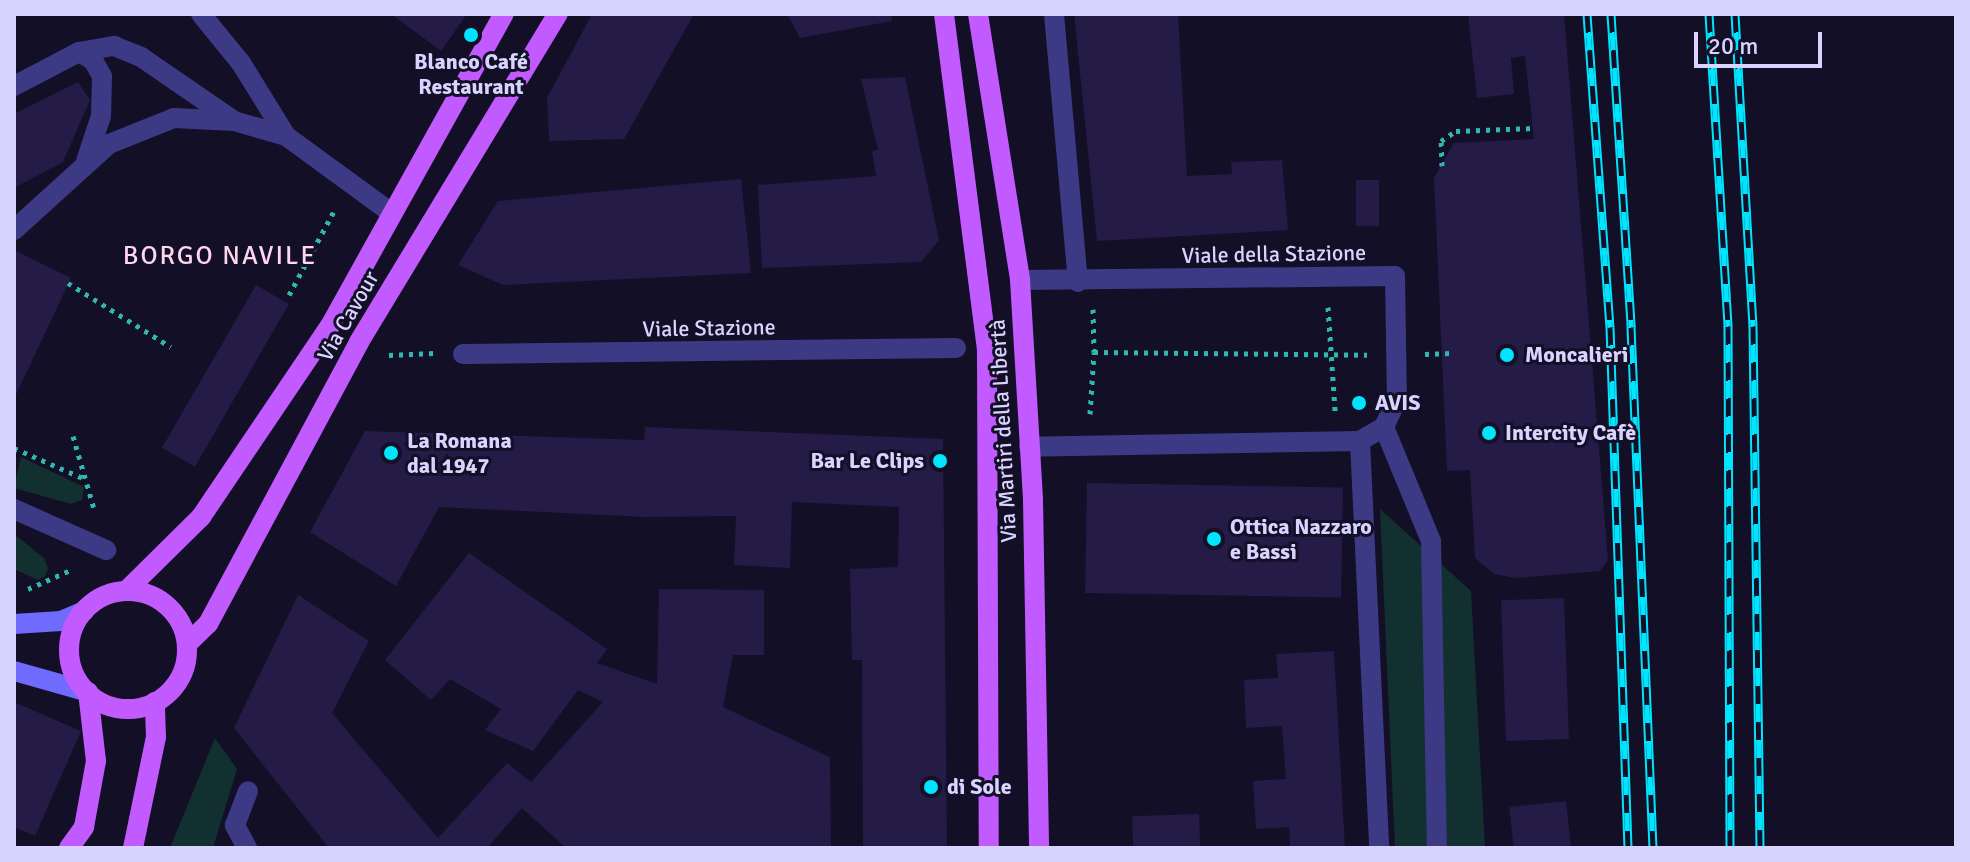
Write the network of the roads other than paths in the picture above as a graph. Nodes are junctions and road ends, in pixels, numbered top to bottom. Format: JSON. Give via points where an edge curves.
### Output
{"nodes":[{"id":1,"x":201,"y":14,"type":"edge"},
{"id":2,"x":504,"y":14,"type":"edge"},
{"id":3,"x":558,"y":14,"type":"edge"},
{"id":4,"x":944,"y":14,"type":"edge"},
{"id":5,"x":978,"y":14,"type":"edge"},
{"id":6,"x":1054,"y":14,"type":"edge"},
{"id":7,"x":79,"y":52,"type":"junction"},
{"id":8,"x":14,"y":86,"type":"edge"},
{"id":9,"x":234,"y":121,"type":"junction"},
{"id":10,"x":286,"y":136,"type":"junction"},
{"id":11,"x":86,"y":161,"type":"junction"},
{"id":12,"x":389,"y":211,"type":"junction"},
{"id":13,"x":14,"y":230,"type":"edge"},
{"id":14,"x":1020,"y":280,"type":"junction"},
{"id":15,"x":1078,"y":282,"type":"junction"},
{"id":16,"x":956,"y":348,"type":"dead end"},
{"id":17,"x":463,"y":354,"type":"road end"},
{"id":18,"x":1384,"y":427,"type":"junction"},
{"id":19,"x":1360,"y":441,"type":"junction"},
{"id":20,"x":1029,"y":447,"type":"junction"},
{"id":21,"x":14,"y":509,"type":"edge"},
{"id":22,"x":106,"y":550,"type":"road end"},
{"id":23,"x":128,"y":589,"type":"junction"},
{"id":24,"x":84,"y":611,"type":"junction"},
{"id":25,"x":14,"y":624,"type":"edge"},
{"id":26,"x":187,"y":644,"type":"junction"},
{"id":27,"x":14,"y":671,"type":"edge"},
{"id":28,"x":88,"y":692,"type":"junction"},
{"id":29,"x":155,"y":702,"type":"junction"},
{"id":30,"x":248,"y":791,"type":"dead end"},
{"id":31,"x":69,"y":848,"type":"edge"},
{"id":32,"x":133,"y":848,"type":"edge"},
{"id":33,"x":247,"y":848,"type":"edge"},
{"id":34,"x":989,"y":848,"type":"edge"},
{"id":35,"x":1039,"y":848,"type":"edge"},
{"id":36,"x":1379,"y":848,"type":"edge"},
{"id":37,"x":1437,"y":848,"type":"edge"}],
"edges":[{"from":1,"to":10,"type":"street","via":[[241,63]]},
{"from":2,"to":12,"type":"main road","name":"Via Cavour"},
{"from":3,"to":26,"type":"main road","name":"Via Cavour","via":[[359,342],[208,624]]},
{"from":4,"to":34,"type":"main road","via":[[987,349]]},
{"from":5,"to":14,"type":"main road","name":"Via Martiri della Libertà"},
{"from":6,"to":15,"type":"street"},
{"from":7,"to":8,"type":"street"},
{"from":7,"to":9,"type":"street","via":[[114,46],[141,57]]},
{"from":7,"to":11,"type":"street","via":[[93,60],[102,76],[101,116]]},
{"from":9,"to":10,"type":"street"},
{"from":9,"to":11,"type":"street","via":[[174,118],[136,130]]},
{"from":10,"to":12,"type":"street"},
{"from":11,"to":13,"type":"street"},
{"from":12,"to":23,"type":"main road","name":"Via Cavour","via":[[330,326],[201,517]]},
{"from":14,"to":15,"type":"street","name":"Viale della Stazione"},
{"from":14,"to":20,"type":"main road","name":"Via Martiri della Libertà"},
{"from":15,"to":18,"type":"street","name":"Viale della Stazione","via":[[1395,276],[1397,400]]},
{"from":16,"to":17,"type":"street","name":"Viale Stazione"},
{"from":18,"to":19,"type":"street"},
{"from":18,"to":37,"type":"street","via":[[1431,541]]},
{"from":19,"to":20,"type":"street"},
{"from":19,"to":36,"type":"street"},
{"from":20,"to":35,"type":"main road","name":"Via Martiri della Libertà"},
{"from":21,"to":22,"type":"street"},
{"from":23,"to":24,"type":"main road"},
{"from":23,"to":26,"type":"main road","via":[[162,602]]},
{"from":24,"to":25,"type":"main road","via":[[61,621]]},
{"from":24,"to":28,"type":"main road","via":[[73,626],[70,662]]},
{"from":26,"to":29,"type":"main road","via":[[180,678]]},
{"from":27,"to":28,"type":"main road"},
{"from":28,"to":29,"type":"main road","via":[[120,708]]},
{"from":28,"to":31,"type":"main road","via":[[96,761],[84,827]]},
{"from":29,"to":32,"type":"main road","via":[[156,737]]},
{"from":30,"to":33,"type":"street","via":[[235,825]]}]}
